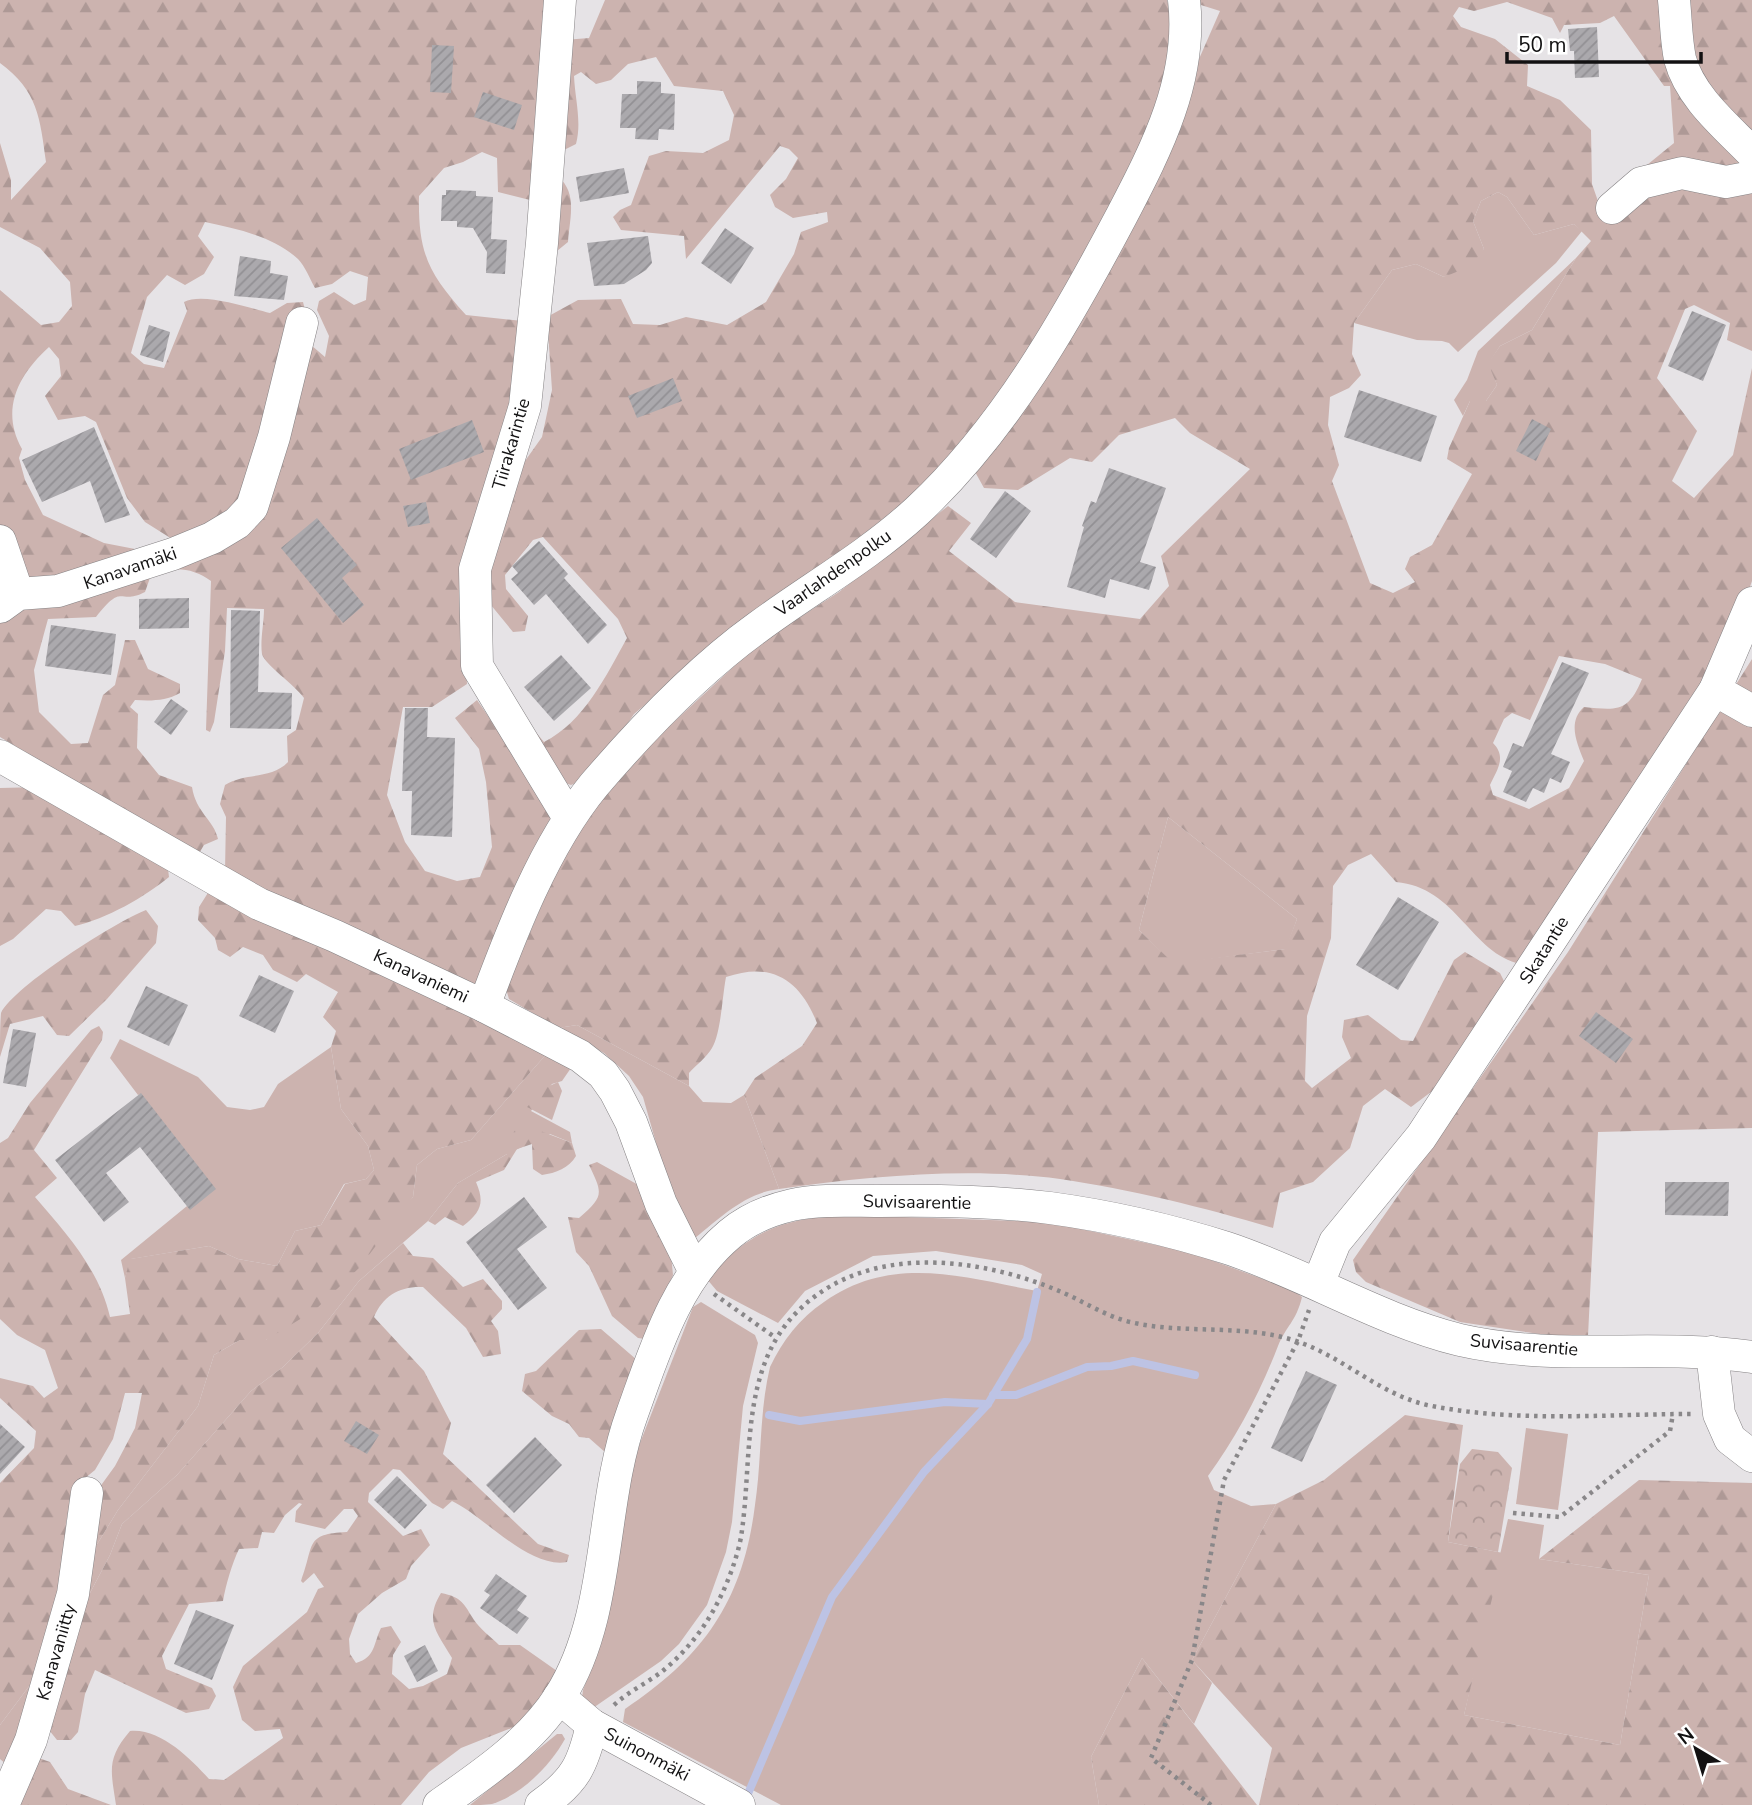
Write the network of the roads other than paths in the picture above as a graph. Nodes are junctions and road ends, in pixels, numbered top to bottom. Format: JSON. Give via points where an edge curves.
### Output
{"nodes":[{"id":1,"x":560,"y":0,"type":"edge"},
{"id":2,"x":1184,"y":0,"type":"edge"},
{"id":3,"x":1674,"y":0,"type":"edge"},
{"id":4,"x":1752,"y":153,"type":"edge"},
{"id":5,"x":1752,"y":177,"type":"edge"},
{"id":6,"x":1612,"y":208,"type":"dead end"},
{"id":7,"x":302,"y":323,"type":"dead end"},
{"id":8,"x":0,"y":541,"type":"edge"},
{"id":9,"x":9,"y":601,"type":"edge"},
{"id":10,"x":1752,"y":603,"type":"edge"},
{"id":11,"x":1715,"y":690,"type":"junction"},
{"id":12,"x":1752,"y":711,"type":"edge"},
{"id":13,"x":0,"y":756,"type":"edge"},
{"id":14,"x":43,"y":781,"type":"junction"},
{"id":15,"x":0,"y":783,"type":"edge"},
{"id":16,"x":569,"y":818,"type":"junction"},
{"id":17,"x":484,"y":1006,"type":"junction"},
{"id":18,"x":695,"y":1272,"type":"junction"},
{"id":19,"x":1318,"y":1284,"type":"junction"},
{"id":20,"x":1712,"y":1352,"type":"junction"},
{"id":21,"x":1752,"y":1357,"type":"edge"},
{"id":22,"x":1752,"y":1457,"type":"edge"},
{"id":23,"x":87,"y":1493,"type":"dead end"},
{"id":24,"x":559,"y":1697,"type":"junction"},
{"id":25,"x":592,"y":1725,"type":"junction"},
{"id":26,"x":2,"y":1805,"type":"edge"},
{"id":27,"x":439,"y":1805,"type":"edge"},
{"id":28,"x":541,"y":1805,"type":"edge"},
{"id":29,"x":739,"y":1805,"type":"edge"}],
"edges":[{"from":1,"to":16,"type":"street","name":"Tiirakarintie","via":[[542,243],[524,406],[475,569],[477,666]]},
{"from":2,"to":16,"type":"street","name":"Vaarlahdenpolku","via":[[1188,32],[1160,142],[1086,283],[1021,388],[968,457],[919,509],[874,548],[755,629],[696,680],[640,734]]},
{"from":3,"to":4,"type":"street","via":[[1681,60],[1688,78],[1711,112]]},
{"from":5,"to":6,"type":"street","via":[[1726,182],[1682,173],[1641,183]]},
{"from":7,"to":9,"type":"street","name":"Kanavamäki","via":[[252,507],[237,523],[173,554],[58,591]]},
{"from":8,"to":9,"type":"street"},
{"from":10,"to":11,"type":"street","name":"Skatantie"},
{"from":11,"to":12,"type":"street"},
{"from":11,"to":19,"type":"street","name":"Skatantie","via":[[1421,1137],[1335,1242]]},
{"from":13,"to":14,"type":"street","name":"Kanavaniemi"},
{"from":14,"to":15,"type":"street"},
{"from":14,"to":17,"type":"street","name":"Kanavaniemi","via":[[259,904]]},
{"from":16,"to":17,"type":"street","name":"Vaarlahdenpolku","via":[[508,941]]},
{"from":17,"to":18,"type":"street","name":"Kanavaniemi","via":[[580,1056],[603,1074],[631,1122],[662,1204]]},
{"from":18,"to":19,"type":"street","name":"Suvisaarentie","via":[[733,1232],[766,1213],[838,1201],[908,1200],[1049,1208],[1113,1219],[1211,1243]]},
{"from":18,"to":24,"type":"street","name":"Suvisaarentie","via":[[677,1301],[630,1419],[611,1487],[592,1612],[577,1663]]},
{"from":19,"to":20,"type":"street","name":"Suvisaarentie","via":[[1420,1328],[1496,1346]]},
{"from":20,"to":21,"type":"street","name":"Suvisaarentie"},
{"from":20,"to":22,"type":"street","via":[[1719,1414],[1730,1439]]},
{"from":23,"to":26,"type":"street","name":"Kanavaniitty","via":[[73,1594],[31,1740]]},
{"from":24,"to":25,"type":"street","name":"Suinonmäki"},
{"from":24,"to":27,"type":"street","name":"Suvisaarentie","via":[[523,1740]]},
{"from":25,"to":28,"type":"street","via":[[582,1764],[566,1785]]},
{"from":25,"to":29,"type":"street","name":"Suinonmäki"}]}
